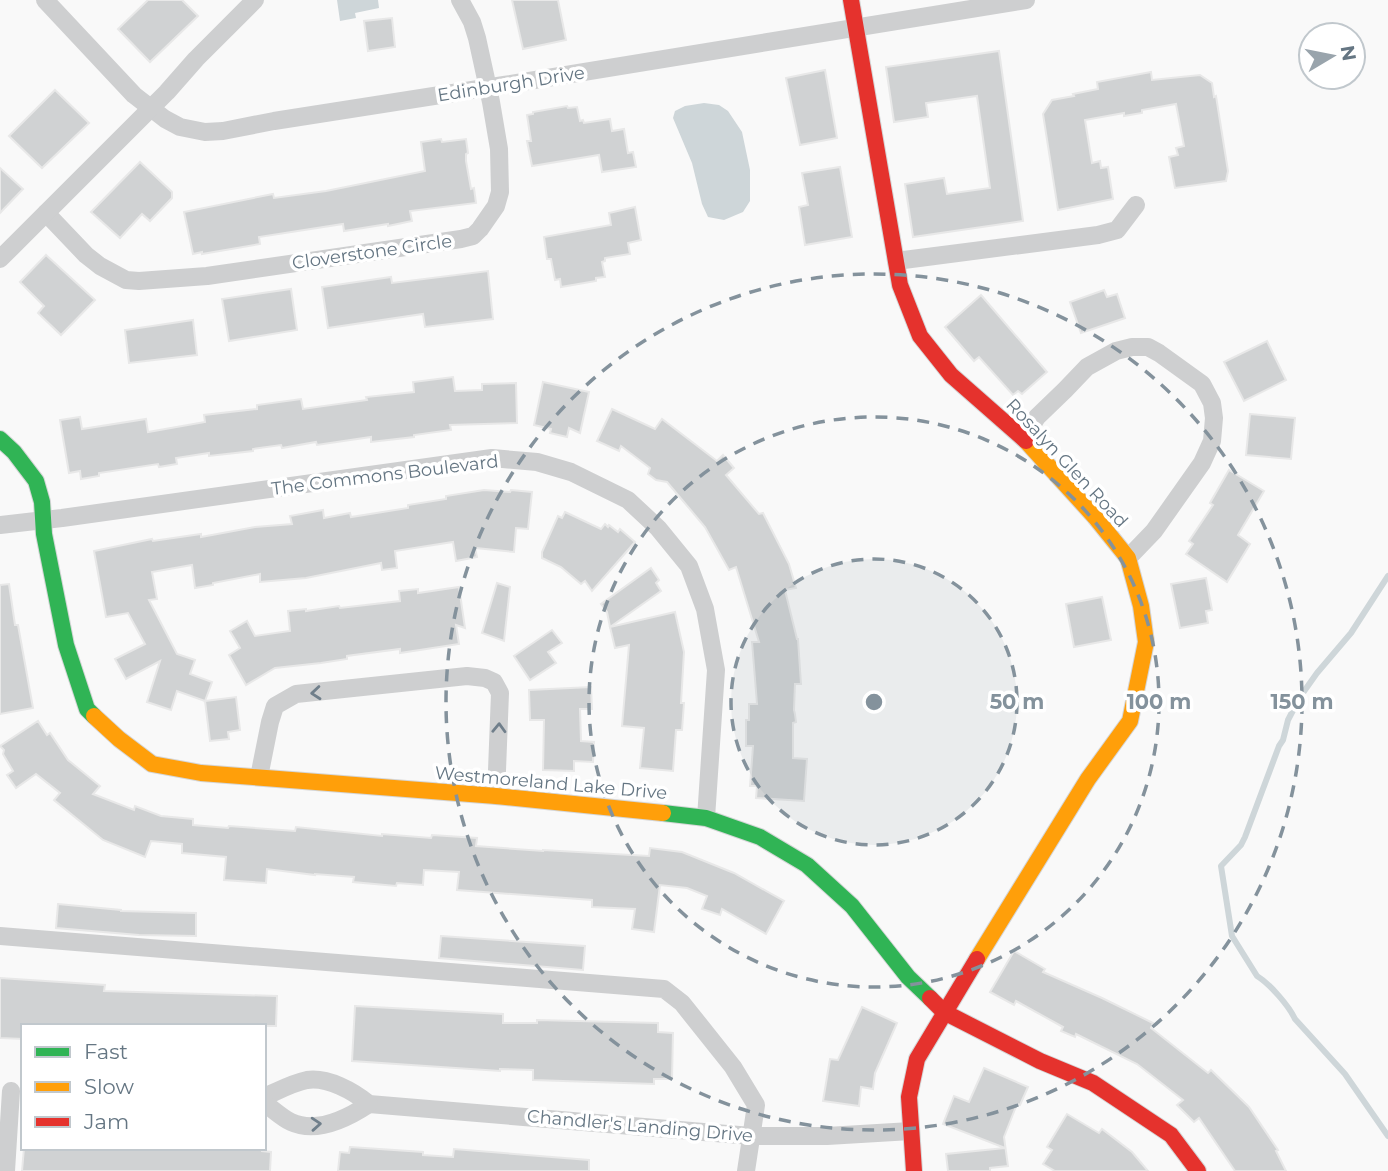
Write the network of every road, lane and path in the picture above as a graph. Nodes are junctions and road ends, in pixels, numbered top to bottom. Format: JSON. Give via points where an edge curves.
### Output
{"nodes":[{"id":1,"x":45,"y":0,"type":"edge"},
{"id":2,"x":255,"y":0,"type":"edge"},
{"id":3,"x":460,"y":0,"type":"edge"},
{"id":4,"x":851,"y":0,"type":"edge"},
{"id":5,"x":1026,"y":0,"type":"edge"},
{"id":6,"x":855,"y":28,"type":"junction"},
{"id":7,"x":488,"y":88,"type":"junction"},
{"id":8,"x":150,"y":107,"type":"junction"},
{"id":9,"x":1136,"y":205,"type":"dead end"},
{"id":10,"x":46,"y":213,"type":"junction"},
{"id":11,"x":0,"y":259,"type":"edge"},
{"id":12,"x":896,"y":261,"type":"junction"},
{"id":13,"x":0,"y":439,"type":"edge"},
{"id":14,"x":1024,"y":439,"type":"junction"},
{"id":15,"x":43,"y":521,"type":"junction"},
{"id":16,"x":0,"y":525,"type":"edge"},
{"id":17,"x":1128,"y":558,"type":"junction"},
{"id":18,"x":259,"y":777,"type":"junction"},
{"id":19,"x":496,"y":796,"type":"junction"},
{"id":20,"x":706,"y":818,"type":"junction"},
{"id":21,"x":0,"y":936,"type":"edge"},
{"id":22,"x":944,"y":1012,"type":"junction"},
{"id":23,"x":11,"y":1089,"type":"edge"},
{"id":24,"x":266,"y":1096,"type":"edge"},
{"id":25,"x":266,"y":1104,"type":"edge"},
{"id":26,"x":369,"y":1104,"type":"junction"},
{"id":27,"x":911,"y":1131,"type":"junction"},
{"id":28,"x":751,"y":1136,"type":"junction"},
{"id":29,"x":6,"y":1171,"type":"edge"},
{"id":30,"x":746,"y":1171,"type":"edge"},
{"id":31,"x":914,"y":1171,"type":"edge"},
{"id":32,"x":1198,"y":1171,"type":"edge"}],
"edges":[{"from":1,"to":8,"type":"street","name":"Edinburgh Drive"},
{"from":2,"to":8,"type":"street"},
{"from":3,"to":7,"type":"street","name":"Cloverstone Circle","via":[[475,30]]},
{"from":4,"to":6,"type":"street","name":"Rosalyn Glen Road"},
{"from":5,"to":6,"type":"street","name":"Edinburgh Drive"},
{"from":6,"to":7,"type":"street","name":"Edinburgh Drive"},
{"from":6,"to":12,"type":"street","name":"Rosalyn Glen Road"},
{"from":7,"to":8,"type":"street","name":"Edinburgh Drive","via":[[223,131],[180,127]]},
{"from":7,"to":10,"type":"street","name":"Cloverstone Circle","via":[[499,149],[500,192],[496,206],[472,236],[207,276],[139,281],[100,266]]},
{"from":8,"to":10,"type":"street"},
{"from":9,"to":12,"type":"street","via":[[1117,230],[1098,236]]},
{"from":10,"to":11,"type":"street"},
{"from":12,"to":14,"type":"street","name":"Rosalyn Glen Road","via":[[900,285],[920,336],[951,374]]},
{"from":13,"to":15,"type":"street","name":"Westmoreland Lake Drive","via":[[36,481]]},
{"from":14,"to":17,"type":"street","name":"Rosalyn Glen Road"},
{"from":14,"to":17,"type":"street","via":[[1037,417],[1087,367],[1116,351],[1148,347],[1202,384],[1212,403],[1212,441],[1202,463],[1154,531]]},
{"from":15,"to":16,"type":"street","name":"The Commons Boulevard"},
{"from":15,"to":18,"type":"street","name":"Westmoreland Lake Drive","via":[[66,645],[87,709],[152,764]]},
{"from":15,"to":20,"type":"street","name":"The Commons Boulevard","via":[[492,458],[537,461],[571,472],[628,500],[689,566],[705,609],[716,670]]},
{"from":17,"to":22,"type":"street","name":"Rosalyn Glen Road","via":[[1146,642],[1130,721],[1088,779]]},
{"from":18,"to":19,"type":"street","name":"Westmoreland Lake Drive"},
{"from":19,"to":18,"type":"street","one_way":true,"via":[[500,693],[494,682],[467,676],[296,694],[275,706]]},
{"from":19,"to":20,"type":"street","name":"Westmoreland Lake Drive"},
{"from":20,"to":22,"type":"street","name":"Westmoreland Lake Drive","via":[[760,837],[807,865],[852,906],[908,977]]},
{"from":21,"to":28,"type":"street","via":[[664,989],[682,1003],[733,1067],[755,1105]]},
{"from":22,"to":27,"type":"street","name":"Rosalyn Glen Road","via":[[917,1059],[909,1097]]},
{"from":22,"to":32,"type":"street","name":"Westmoreland Lake Drive","via":[[1093,1083],[1171,1135]]},
{"from":23,"to":29,"type":"street"},
{"from":24,"to":26,"type":"street","name":"Chandler's Landing Drive","via":[[306,1080],[321,1080],[357,1094]]},
{"from":25,"to":26,"type":"street","one_way":true,"via":[[291,1122],[308,1126],[350,1116]]},
{"from":26,"to":28,"type":"street","name":"Chandler's Landing Drive"},
{"from":27,"to":28,"type":"street","name":"Chandler's Landing Drive"},
{"from":27,"to":31,"type":"street","name":"Rosalyn Glen Road"},
{"from":28,"to":30,"type":"street"}]}
